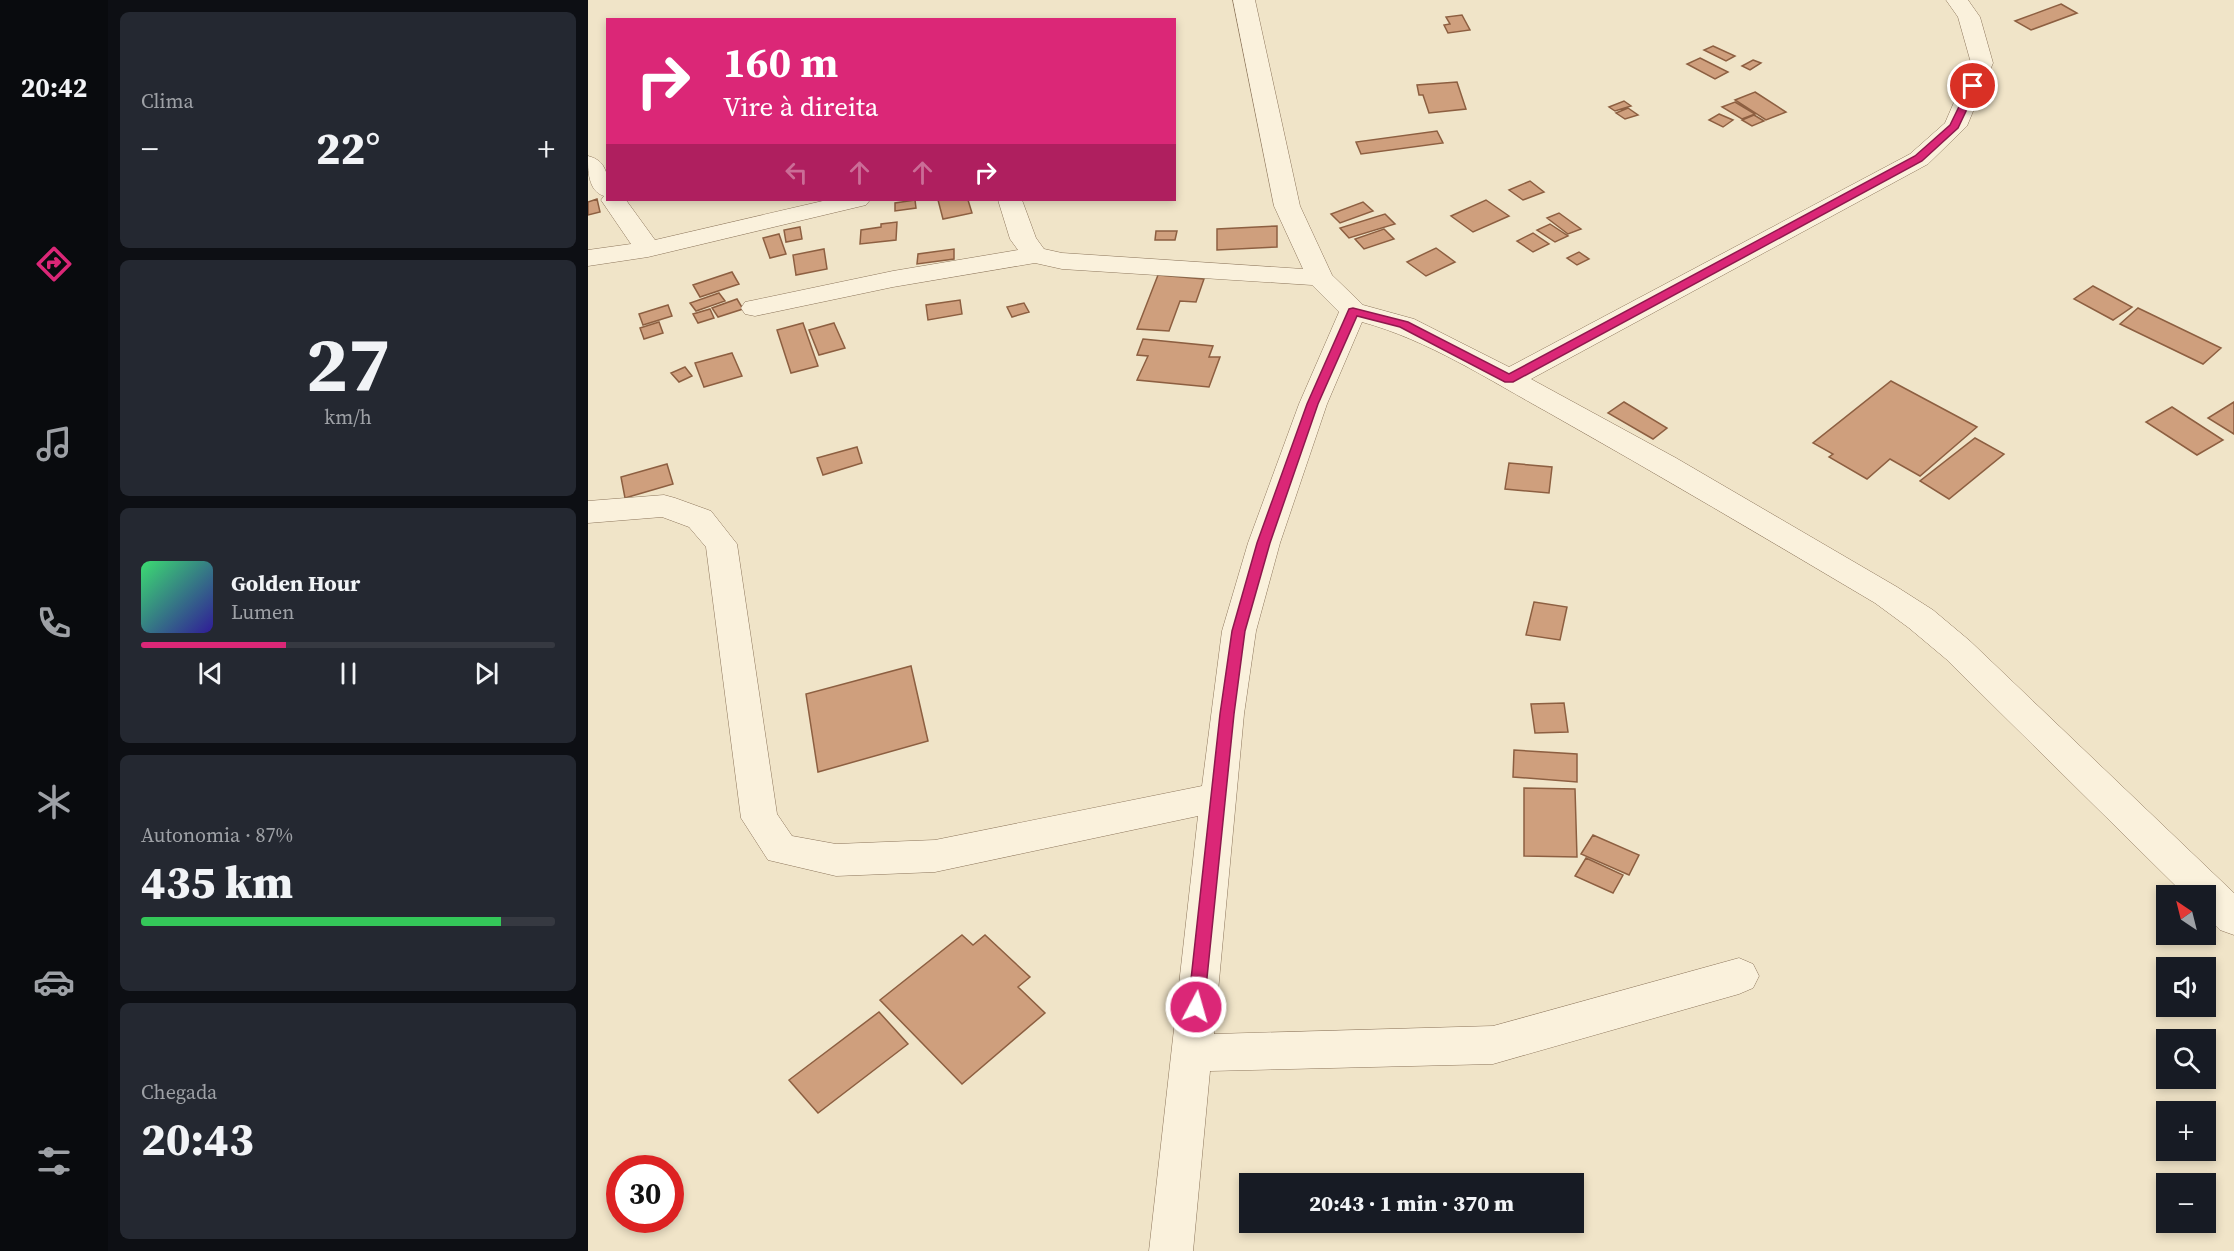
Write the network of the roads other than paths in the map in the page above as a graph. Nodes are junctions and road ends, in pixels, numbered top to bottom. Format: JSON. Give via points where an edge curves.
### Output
{"nodes":[{"id":1,"x":1244,"y":0,"type":"edge"},
{"id":2,"x":1957,"y":0,"type":"edge"},
{"id":3,"x":588,"y":163,"type":"edge"},
{"id":4,"x":606,"y":187,"type":"edge"},
{"id":5,"x":615,"y":201,"type":"edge"},
{"id":6,"x":852,"y":201,"type":"edge"},
{"id":7,"x":1010,"y":201,"type":"edge"},
{"id":8,"x":648,"y":249,"type":"junction"},
{"id":9,"x":1035,"y":255,"type":"junction"},
{"id":10,"x":588,"y":258,"type":"edge"},
{"id":11,"x":1320,"y":278,"type":"junction"},
{"id":12,"x":755,"y":308,"type":"dead end"},
{"id":13,"x":1353,"y":311,"type":"junction"},
{"id":14,"x":1509,"y":379,"type":"junction"},
{"id":15,"x":588,"y":512,"type":"edge"},
{"id":16,"x":1218,"y":797,"type":"junction"},
{"id":17,"x":2234,"y":918,"type":"edge"},
{"id":18,"x":1739,"y":976,"type":"dead end"},
{"id":19,"x":1191,"y":1053,"type":"junction"},
{"id":20,"x":1170,"y":1251,"type":"edge"}],
"edges":[{"from":1,"to":11,"type":"street","via":[[1287,206]]},
{"from":2,"to":14,"type":"street","via":[[1969,17],[1982,63],[1955,126],[1918,159]]},
{"from":3,"to":4,"type":"street"},
{"from":5,"to":8,"type":"street"},
{"from":6,"to":8,"type":"street"},
{"from":7,"to":9,"type":"street","via":[[1023,239]]},
{"from":8,"to":10,"type":"street"},
{"from":9,"to":11,"type":"street","via":[[1062,261]]},
{"from":9,"to":12,"type":"street"},
{"from":11,"to":13,"type":"street"},
{"from":13,"to":14,"type":"street","via":[[1404,325]]},
{"from":13,"to":16,"type":"street","via":[[1312,404],[1264,543],[1239,631]]},
{"from":14,"to":17,"type":"street","via":[[1685,477],[1921,619],[1958,650]]},
{"from":15,"to":16,"type":"street","via":[[664,506],[700,519],[721,544],[759,818],[781,849],[836,860],[935,856]]},
{"from":16,"to":19,"type":"street"},
{"from":18,"to":19,"type":"street","via":[[1493,1045]]},
{"from":19,"to":20,"type":"street"}]}
